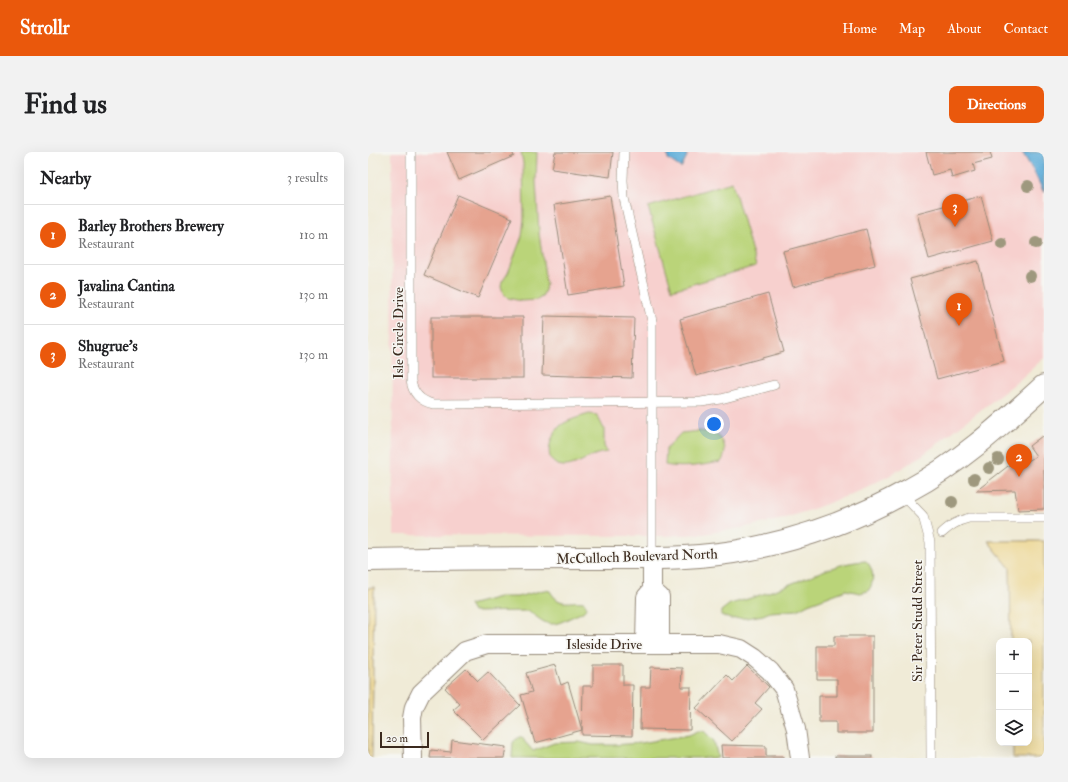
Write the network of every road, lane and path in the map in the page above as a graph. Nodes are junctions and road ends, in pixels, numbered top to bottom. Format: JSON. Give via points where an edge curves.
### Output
{"nodes":[{"id":1,"x":411,"y":152,"type":"edge"},
{"id":2,"x":624,"y":152,"type":"edge"},
{"id":3,"x":774,"y":386,"type":"dead end"},
{"id":4,"x":1038,"y":392,"type":"edge"},
{"id":5,"x":651,"y":402,"type":"junction"},
{"id":6,"x":902,"y":494,"type":"junction"},
{"id":7,"x":1044,"y":518,"type":"edge"},
{"id":8,"x":942,"y":533,"type":"dead end"},
{"id":9,"x":652,"y":558,"type":"junction"},
{"id":10,"x":368,"y":560,"type":"edge"},
{"id":11,"x":653,"y":644,"type":"junction"},
{"id":12,"x":412,"y":758,"type":"edge"},
{"id":13,"x":800,"y":758,"type":"edge"},
{"id":14,"x":931,"y":758,"type":"edge"}],
"edges":[{"from":1,"to":5,"type":"lane","name":"Isle Circle Drive","via":[[411,381],[418,396],[433,404]]},
{"from":2,"to":5,"type":"lane","via":[[624,198],[652,321]]},
{"from":3,"to":5,"type":"lane","name":"Isle Circle Drive","via":[[711,401]]},
{"from":4,"to":6,"type":"street","name":"McCulloch Boulevard North","via":[[982,441],[947,467]]},
{"from":5,"to":9,"type":"lane"},
{"from":6,"to":9,"type":"street","name":"McCulloch Boulevard North","via":[[872,510],[832,526],[749,550],[706,556]]},
{"from":6,"to":14,"type":"lane","name":"Sir Peter Studd Street","via":[[923,516],[931,549]]},
{"from":7,"to":8,"type":"lane","via":[[969,518],[959,520]]},
{"from":9,"to":10,"type":"street","name":"McCulloch Boulevard North"},
{"from":9,"to":11,"type":"street","via":[[652,590],[646,598]]},
{"from":11,"to":12,"type":"street","name":"Isleside Drive","via":[[487,644],[465,651],[421,693],[414,706]]},
{"from":11,"to":13,"type":"street","name":"Isleside Drive","via":[[718,644],[741,649],[755,658],[770,671],[784,689],[796,729]]}]}
